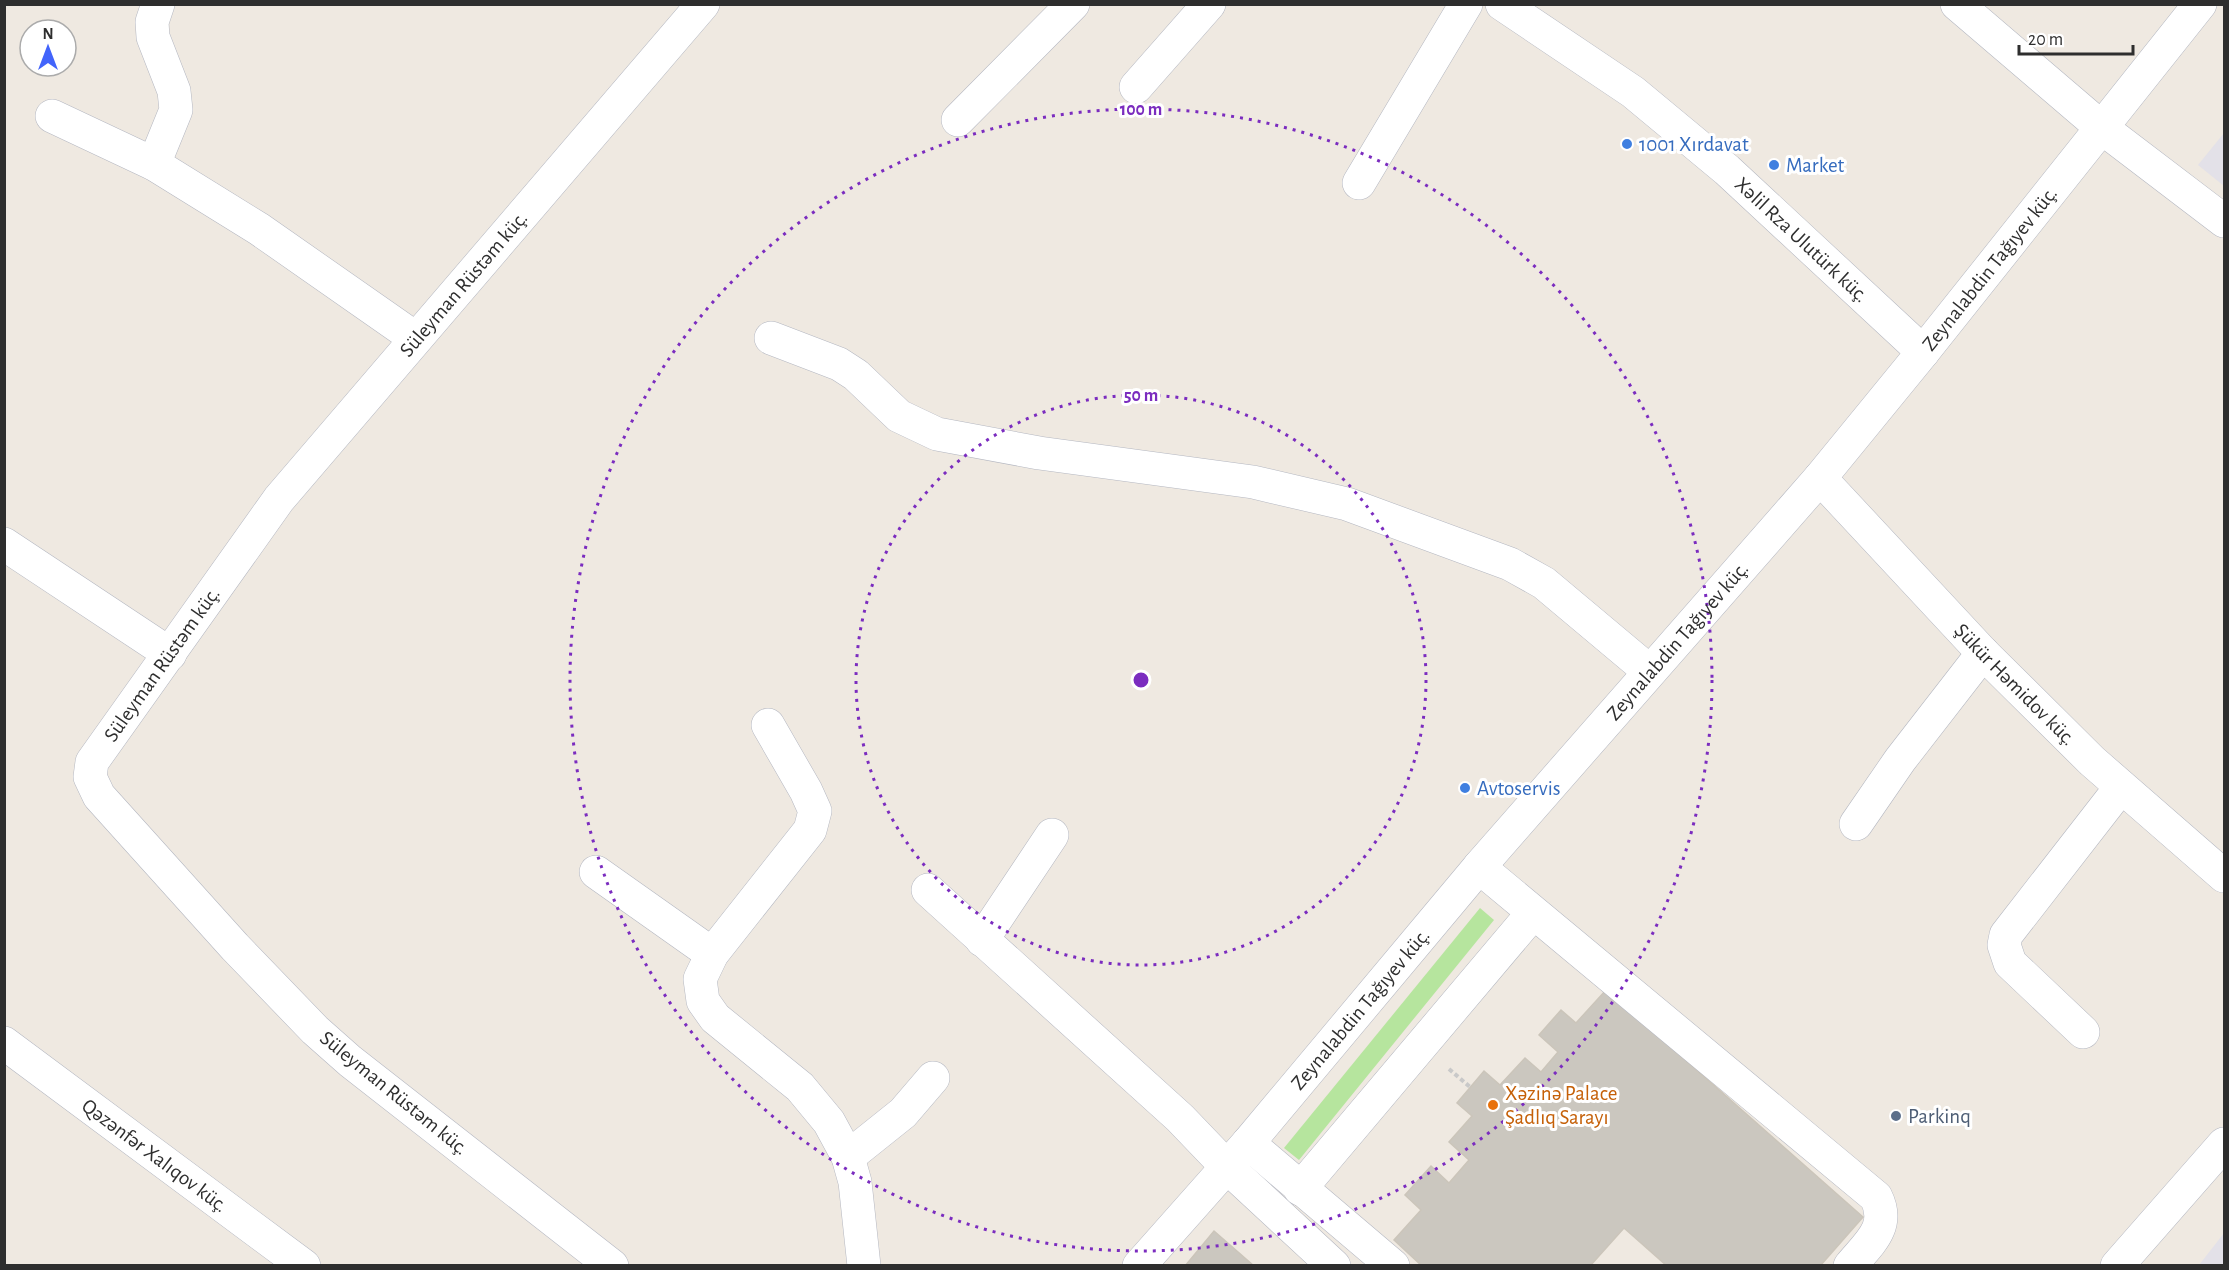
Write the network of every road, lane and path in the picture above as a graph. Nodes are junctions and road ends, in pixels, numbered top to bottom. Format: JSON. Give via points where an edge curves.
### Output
{"nodes":[{"id":1,"x":158,"y":4,"type":"edge"},
{"id":2,"x":703,"y":4,"type":"edge"},
{"id":3,"x":1073,"y":4,"type":"edge"},
{"id":4,"x":1209,"y":4,"type":"edge"},
{"id":5,"x":1466,"y":4,"type":"edge"},
{"id":6,"x":1502,"y":4,"type":"edge"},
{"id":7,"x":1957,"y":4,"type":"edge"},
{"id":8,"x":2200,"y":4,"type":"edge"},
{"id":9,"x":1136,"y":87,"type":"dead end"},
{"id":10,"x":52,"y":116,"type":"dead end"},
{"id":11,"x":958,"y":120,"type":"dead end"},
{"id":12,"x":2102,"y":128,"type":"junction"},
{"id":13,"x":154,"y":164,"type":"junction"},
{"id":14,"x":1359,"y":183,"type":"dead end"},
{"id":15,"x":2224,"y":221,"type":"edge"},
{"id":16,"x":415,"y":338,"type":"junction"},
{"id":17,"x":771,"y":338,"type":"dead end"},
{"id":18,"x":1923,"y":352,"type":"junction"},
{"id":19,"x":1820,"y":478,"type":"junction"},
{"id":20,"x":4,"y":544,"type":"edge"},
{"id":21,"x":1983,"y":652,"type":"junction"},
{"id":22,"x":170,"y":654,"type":"junction"},
{"id":23,"x":1649,"y":671,"type":"junction"},
{"id":24,"x":768,"y":725,"type":"dead end"},
{"id":25,"x":2121,"y":787,"type":"junction"},
{"id":26,"x":1856,"y":824,"type":"dead end"},
{"id":27,"x":1052,"y":835,"type":"dead end"},
{"id":28,"x":1479,"y":867,"type":"junction"},
{"id":29,"x":596,"y":872,"type":"dead end"},
{"id":30,"x":2224,"y":876,"type":"edge"},
{"id":31,"x":928,"y":890,"type":"dead end"},
{"id":32,"x":1533,"y":913,"type":"junction"},
{"id":33,"x":982,"y":940,"type":"junction"},
{"id":34,"x":711,"y":954,"type":"junction"},
{"id":35,"x":2083,"y":1032,"type":"dead end"},
{"id":36,"x":4,"y":1042,"type":"edge"},
{"id":37,"x":933,"y":1078,"type":"dead end"},
{"id":38,"x":2224,"y":1144,"type":"edge"},
{"id":39,"x":1237,"y":1155,"type":"junction"},
{"id":40,"x":848,"y":1157,"type":"junction"},
{"id":41,"x":1300,"y":1189,"type":"junction"},
{"id":42,"x":304,"y":1266,"type":"edge"},
{"id":43,"x":612,"y":1266,"type":"edge"},
{"id":44,"x":864,"y":1266,"type":"edge"},
{"id":45,"x":1139,"y":1266,"type":"edge"},
{"id":46,"x":1334,"y":1266,"type":"edge"},
{"id":47,"x":1393,"y":1266,"type":"edge"},
{"id":48,"x":1850,"y":1266,"type":"edge"},
{"id":49,"x":2117,"y":1266,"type":"edge"}],
"edges":[{"from":1,"to":13,"type":"street","via":[[152,22],[153,37],[174,91],[176,110]]},
{"from":2,"to":16,"type":"street","name":"Süleyman Rüstəm küç."},
{"from":3,"to":11,"type":"street"},
{"from":4,"to":9,"type":"street"},
{"from":5,"to":14,"type":"street"},
{"from":6,"to":18,"type":"street","name":"Xəlil Rza Ulutürk küç.","via":[[1633,92],[1719,163]]},
{"from":7,"to":12,"type":"street"},
{"from":8,"to":12,"type":"street","name":"Zeynalabdin Tağıyev küç."},
{"from":10,"to":13,"type":"street"},
{"from":12,"to":15,"type":"street"},
{"from":12,"to":18,"type":"street","name":"Zeynalabdin Tağıyev küç."},
{"from":13,"to":16,"type":"street","via":[[259,229]]},
{"from":16,"to":22,"type":"street","name":"Süleyman Rüstəm küç.","via":[[279,499]]},
{"from":17,"to":23,"type":"street","via":[[839,364],[899,416],[937,434],[1039,453],[1252,482],[1347,504],[1510,564],[1544,584]]},
{"from":18,"to":19,"type":"street","name":"Zeynalabdin Tağıyev küç."},
{"from":19,"to":21,"type":"street","name":"Şükür Həmidov küç."},
{"from":19,"to":23,"type":"street","name":"Zeynalabdin Tağıyev küç."},
{"from":20,"to":22,"type":"street"},
{"from":21,"to":25,"type":"street","name":"Şükür Həmidov küç."},
{"from":21,"to":26,"type":"street"},
{"from":22,"to":43,"type":"street","name":"Süleyman Rüstəm küç.","via":[[92,762],[90,777],[99,796],[235,947],[333,1046]]},
{"from":23,"to":28,"type":"street","name":"Zeynalabdin Tağıyev küç."},
{"from":24,"to":34,"type":"street","via":[[815,811],[810,830]]},
{"from":25,"to":30,"type":"street","name":"Şükür Həmidov küç."},
{"from":25,"to":35,"type":"street","via":[[2006,935],[2004,945],[2010,963]]},
{"from":27,"to":33,"type":"street"},
{"from":28,"to":32,"type":"street"},
{"from":28,"to":39,"type":"street","name":"Zeynalabdin Tağıyev küç."},
{"from":29,"to":34,"type":"street"},
{"from":31,"to":33,"type":"street"},
{"from":32,"to":41,"type":"street"},
{"from":32,"to":48,"type":"street","via":[[1876,1197],[1883,1210],[1881,1225]]},
{"from":33,"to":39,"type":"street","via":[[1180,1118]]},
{"from":34,"to":40,"type":"street","via":[[700,979],[703,1001],[709,1010],[800,1088],[829,1122]]},
{"from":36,"to":42,"type":"street","name":"Qəzənfər Xalıqov küç."},
{"from":37,"to":40,"type":"street","via":[[903,1113]]},
{"from":38,"to":49,"type":"street"},
{"from":39,"to":41,"type":"street"},
{"from":39,"to":45,"type":"street","name":"Zeynalabdin Tağıyev küç."},
{"from":39,"to":46,"type":"street"},
{"from":40,"to":44,"type":"street","via":[[855,1182]]},
{"from":41,"to":47,"type":"street"}]}
